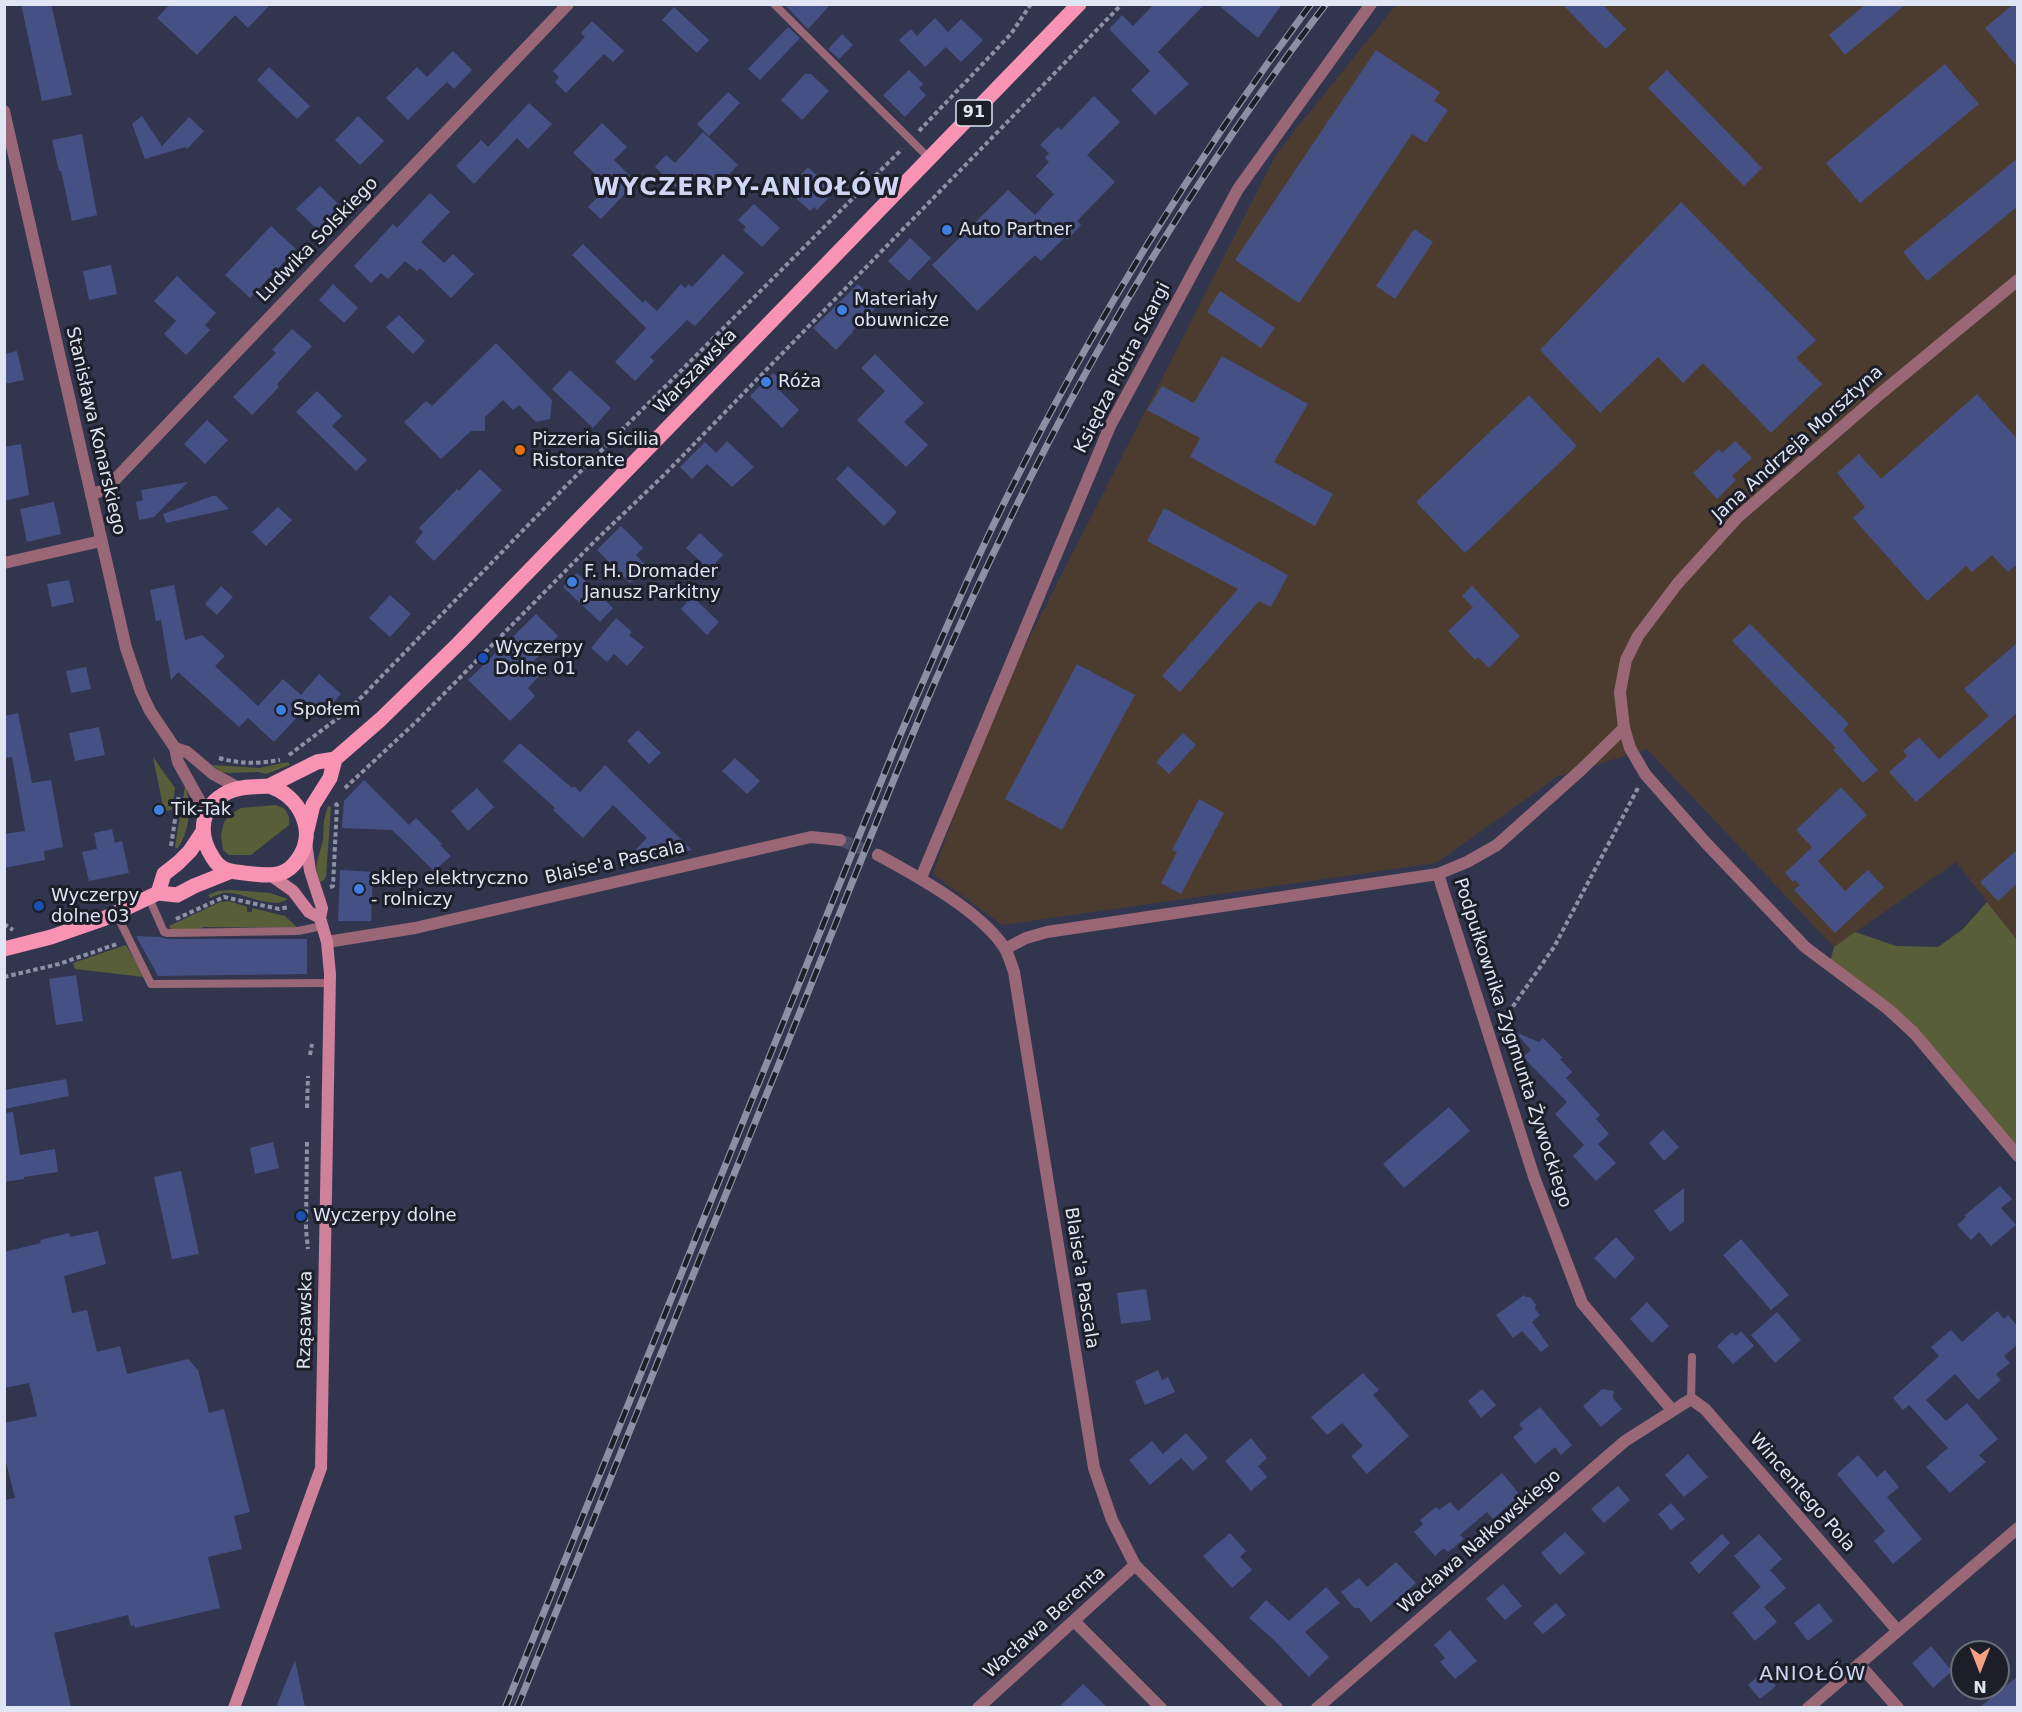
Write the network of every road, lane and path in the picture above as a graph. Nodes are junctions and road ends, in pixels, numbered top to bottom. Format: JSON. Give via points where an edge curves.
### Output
{"nodes":[{"id":1,"x":568,"y":4,"type":"edge"},
{"id":2,"x":774,"y":4,"type":"edge"},
{"id":3,"x":1031,"y":4,"type":"edge"},
{"id":4,"x":1079,"y":4,"type":"edge"},
{"id":5,"x":1122,"y":4,"type":"edge"},
{"id":6,"x":1371,"y":4,"type":"edge"},
{"id":7,"x":4,"y":111,"type":"edge"},
{"id":8,"x":911,"y":140,"type":"junction"},
{"id":9,"x":930,"y":159,"type":"junction"},
{"id":10,"x":2018,"y":280,"type":"edge"},
{"id":11,"x":91,"y":495,"type":"junction"},
{"id":12,"x":101,"y":541,"type":"junction"},
{"id":13,"x":4,"y":563,"type":"edge"},
{"id":14,"x":1624,"y":728,"type":"junction"},
{"id":15,"x":176,"y":748,"type":"junction"},
{"id":16,"x":216,"y":757,"type":"dead end"},
{"id":17,"x":335,"y":759,"type":"junction"},
{"id":18,"x":1645,"y":774,"type":"junction"},
{"id":19,"x":269,"y":786,"type":"junction"},
{"id":20,"x":239,"y":788,"type":"junction"},
{"id":21,"x":178,"y":789,"type":"dead end"},
{"id":22,"x":341,"y":792,"type":"dead end"},
{"id":23,"x":333,"y":800,"type":"dead end"},
{"id":24,"x":207,"y":814,"type":"junction"},
{"id":25,"x":202,"y":833,"type":"junction"},
{"id":26,"x":306,"y":836,"type":"junction"},
{"id":27,"x":840,"y":840,"type":"tunnel mouth"},
{"id":28,"x":170,"y":850,"type":"dead end"},
{"id":29,"x":878,"y":855,"type":"tunnel mouth"},
{"id":30,"x":229,"y":872,"type":"junction"},
{"id":31,"x":269,"y":874,"type":"junction"},
{"id":32,"x":1438,"y":874,"type":"junction"},
{"id":33,"x":921,"y":878,"type":"junction"},
{"id":34,"x":324,"y":889,"type":"dead end"},
{"id":35,"x":153,"y":895,"type":"junction"},
{"id":36,"x":116,"y":913,"type":"junction"},
{"id":37,"x":321,"y":922,"type":"junction"},
{"id":38,"x":327,"y":942,"type":"junction"},
{"id":39,"x":4,"y":949,"type":"edge"},
{"id":40,"x":1005,"y":949,"type":"junction"},
{"id":41,"x":330,"y":983,"type":"junction"},
{"id":42,"x":1491,"y":1039,"type":"junction"},
{"id":43,"x":308,"y":1076,"type":"dead end"},
{"id":44,"x":307,"y":1108,"type":"dead end"},
{"id":45,"x":307,"y":1142,"type":"dead end"},
{"id":46,"x":2018,"y":1156,"type":"edge"},
{"id":47,"x":309,"y":1256,"type":"dead end"},
{"id":48,"x":1692,"y":1357,"type":"dead end"},
{"id":49,"x":1691,"y":1399,"type":"junction"},
{"id":50,"x":1672,"y":1410,"type":"junction"},
{"id":51,"x":2018,"y":1528,"type":"edge"},
{"id":52,"x":1135,"y":1565,"type":"junction"},
{"id":53,"x":1074,"y":1621,"type":"junction"},
{"id":54,"x":1898,"y":1630,"type":"junction"},
{"id":55,"x":1859,"y":1664,"type":"junction"},
{"id":56,"x":234,"y":1707,"type":"edge"},
{"id":57,"x":978,"y":1707,"type":"edge"},
{"id":58,"x":1161,"y":1707,"type":"edge"},
{"id":59,"x":1277,"y":1707,"type":"edge"},
{"id":60,"x":1317,"y":1707,"type":"edge"},
{"id":61,"x":1808,"y":1707,"type":"edge"},
{"id":62,"x":1898,"y":1707,"type":"edge"}],
"edges":[{"from":1,"to":11,"type":"street","name":"Ludwika Solskiego","via":[[106,489]]},
{"from":2,"to":8,"type":"lane"},
{"from":3,"to":8,"type":"path","via":[[1011,34]]},
{"from":4,"to":9,"type":"main road","name":"Warszawska","number":"91"},
{"from":5,"to":22,"type":"path","via":[[664,475]]},
{"from":6,"to":33,"type":"street","name":"Księdza Piotra Skargi","via":[[1238,189],[1110,426]]},
{"from":7,"to":11,"type":"street","name":"Stanisława Konarskiego"},
{"from":8,"to":9,"type":"lane"},
{"from":8,"to":16,"type":"path","via":[[572,480],[350,710],[283,759],[245,763]]},
{"from":9,"to":17,"type":"main road","name":"Warszawska","number":"91","via":[[448,655]]},
{"from":10,"to":14,"type":"street","name":"Jana Andrzeja Morsztyna","via":[[1738,517],[1678,583],[1638,636],[1626,660],[1620,692]]},
{"from":11,"to":12,"type":"street","name":"Stanisława Konarskiego"},
{"from":12,"to":13,"type":"street"},
{"from":12,"to":15,"type":"street","name":"Stanisława Konarskiego","via":[[133,672],[150,711]]},
{"from":14,"to":18,"type":"street","name":"Jana Andrzeja Morsztyna"},
{"from":14,"to":32,"type":"street","via":[[1497,845]]},
{"from":15,"to":20,"type":"street","name":"Stanisława Konarskiego"},
{"from":15,"to":24,"type":"street","name":"Stanisława Konarskiego","via":[[178,762]]},
{"from":17,"to":19,"type":"main road","name":"Warszawska","number":"91","via":[[317,762]]},
{"from":17,"to":26,"type":"main road","name":"Warszawska","number":"91","via":[[330,778],[313,805]]},
{"from":18,"to":42,"type":"path","via":[[1554,946]]},
{"from":18,"to":46,"type":"street","name":"Jana Andrzeja Morsztyna","via":[[1805,946],[1914,1033]]},
{"from":19,"to":20,"type":"main road","number":"91"},
{"from":19,"to":26,"type":"main road","via":[[290,797],[298,807]]},
{"from":20,"to":24,"type":"main road","number":"91","via":[[219,798]]},
{"from":21,"to":28,"type":"path"},
{"from":23,"to":34,"type":"path","via":[[337,805],[333,886]]},
{"from":24,"to":25,"type":"main road","number":"91"},
{"from":25,"to":30,"type":"main road","via":[[213,858]]},
{"from":25,"to":35,"type":"main road","number":"91","via":[[190,851],[164,874]]},
{"from":26,"to":31,"type":"main road","number":"91","via":[[301,855],[289,869]]},
{"from":26,"to":37,"type":"street","name":"Rząsawska","via":[[310,871],[322,908]]},
{"from":27,"to":38,"type":"street","name":"Blaise'a Pascala","via":[[811,837],[416,928]]},
{"from":29,"to":33,"type":"street","name":"Blaise'a Pascala"},
{"from":30,"to":31,"type":"main road","number":"91"},
{"from":30,"to":35,"type":"main road","number":"91","via":[[177,895]]},
{"from":31,"to":37,"type":"street","name":"Rząsawska","via":[[293,891]]},
{"from":32,"to":40,"type":"street","name":"Podpułkownika Zygmunta Żywockiego","via":[[1047,932]]},
{"from":32,"to":42,"type":"street","name":"Podpułkownika Zygmunta Żywockiego"},
{"from":33,"to":40,"type":"street","name":"Blaise'a Pascala","via":[[986,925]]},
{"from":35,"to":36,"type":"main road","number":"91"},
{"from":35,"to":37,"type":"lane","via":[[161,926],[168,933],[298,931]]},
{"from":36,"to":39,"type":"main road","number":"91"},
{"from":36,"to":41,"type":"lane","via":[[151,984]]},
{"from":37,"to":38,"type":"street","name":"Rząsawska"},
{"from":38,"to":41,"type":"street","name":"Rząsawska"},
{"from":40,"to":52,"type":"street","name":"Blaise'a Pascala","via":[[1014,972],[1094,1468],[1112,1520]]},
{"from":41,"to":56,"type":"street","name":"Rząsawska","via":[[321,1468]]},
{"from":42,"to":50,"type":"street","name":"Podpułkownika Zygmunta Żywockiego","via":[[1534,1177],[1582,1303]]},
{"from":43,"to":44,"type":"path"},
{"from":45,"to":47,"type":"path"},
{"from":48,"to":49,"type":"lane"},
{"from":49,"to":50,"type":"street"},
{"from":49,"to":54,"type":"street","name":"Wincentego Pola","via":[[1705,1409]]},
{"from":50,"to":60,"type":"street","name":"Wacława Nałkowskiego","via":[[1625,1441]]},
{"from":51,"to":54,"type":"street"},
{"from":52,"to":53,"type":"street","name":"Wacława Berenta"},
{"from":52,"to":59,"type":"street","name":"Blaise'a Pascala"},
{"from":53,"to":57,"type":"street","name":"Wacława Berenta"},
{"from":53,"to":58,"type":"street"},
{"from":54,"to":55,"type":"street"},
{"from":55,"to":61,"type":"street"},
{"from":55,"to":62,"type":"street"}]}
